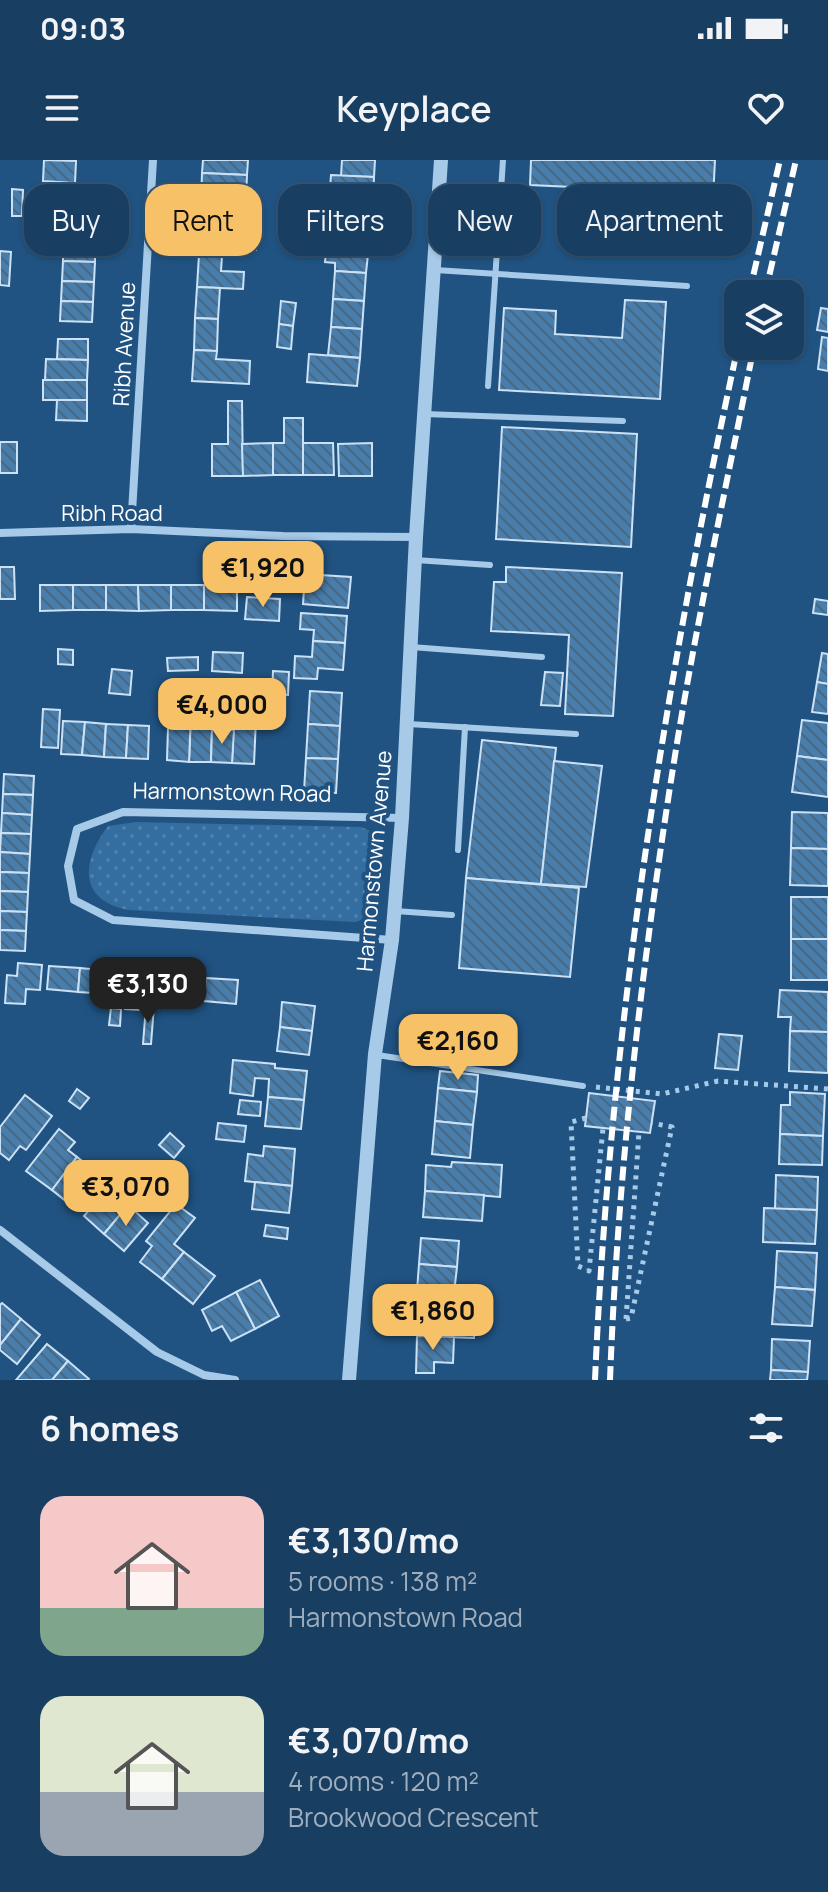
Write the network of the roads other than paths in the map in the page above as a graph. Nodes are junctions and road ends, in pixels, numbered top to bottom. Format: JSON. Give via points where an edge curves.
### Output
{"nodes":[{"id":1,"x":153,"y":160,"type":"edge"},
{"id":2,"x":441,"y":160,"type":"edge"},
{"id":3,"x":503,"y":160,"type":"edge"},
{"id":4,"x":434,"y":270,"type":"junction"},
{"id":5,"x":496,"y":272,"type":"junction"},
{"id":6,"x":687,"y":286,"type":"dead end"},
{"id":7,"x":488,"y":386,"type":"dead end"},
{"id":8,"x":424,"y":414,"type":"junction"},
{"id":9,"x":623,"y":421,"type":"dead end"},
{"id":10,"x":131,"y":529,"type":"junction"},
{"id":11,"x":0,"y":533,"type":"edge"},
{"id":12,"x":416,"y":537,"type":"junction"},
{"id":13,"x":415,"y":560,"type":"junction"},
{"id":14,"x":490,"y":565,"type":"dead end"},
{"id":15,"x":411,"y":647,"type":"junction"},
{"id":16,"x":542,"y":657,"type":"dead end"},
{"id":17,"x":407,"y":724,"type":"junction"},
{"id":18,"x":465,"y":727,"type":"junction"},
{"id":19,"x":576,"y":734,"type":"dead end"},
{"id":20,"x":402,"y":818,"type":"junction"},
{"id":21,"x":458,"y":850,"type":"dead end"},
{"id":22,"x":394,"y":911,"type":"junction"},
{"id":23,"x":452,"y":915,"type":"dead end"},
{"id":24,"x":392,"y":940,"type":"junction"},
{"id":25,"x":375,"y":1054,"type":"junction"},
{"id":26,"x":583,"y":1086,"type":"road end"},
{"id":27,"x":0,"y":1230,"type":"edge"},
{"id":28,"x":235,"y":1380,"type":"edge"},
{"id":29,"x":349,"y":1380,"type":"edge"}],
"edges":[{"from":1,"to":10,"type":"street","name":"Ribh Avenue"},
{"from":2,"to":4,"type":"street"},
{"from":3,"to":5,"type":"lane"},
{"from":4,"to":5,"type":"lane"},
{"from":4,"to":8,"type":"street"},
{"from":5,"to":6,"type":"lane"},
{"from":5,"to":7,"type":"lane"},
{"from":8,"to":9,"type":"lane"},
{"from":8,"to":12,"type":"street"},
{"from":10,"to":11,"type":"street","name":"Ribh Road"},
{"from":10,"to":12,"type":"street","name":"Ribh Road"},
{"from":12,"to":13,"type":"street","name":"Harmonstown Avenue"},
{"from":13,"to":14,"type":"lane"},
{"from":13,"to":15,"type":"street","name":"Harmonstown Avenue"},
{"from":15,"to":16,"type":"lane"},
{"from":15,"to":17,"type":"street","name":"Harmonstown Avenue"},
{"from":17,"to":18,"type":"lane"},
{"from":17,"to":20,"type":"street","name":"Harmonstown Avenue"},
{"from":18,"to":19,"type":"lane"},
{"from":18,"to":21,"type":"lane"},
{"from":20,"to":22,"type":"street","name":"Harmonstown Avenue"},
{"from":20,"to":24,"type":"street","name":"Harmonstown Road","via":[[123,812],[77,829],[68,866],[74,900],[113,920]]},
{"from":22,"to":23,"type":"lane"},
{"from":22,"to":24,"type":"street","name":"Harmonstown Avenue"},
{"from":24,"to":25,"type":"street","name":"Harmonstown Avenue"},
{"from":25,"to":26,"type":"lane"},
{"from":25,"to":29,"type":"street","name":"Harmonstown Avenue"},
{"from":27,"to":28,"type":"street","via":[[157,1352],[204,1375]]}]}
